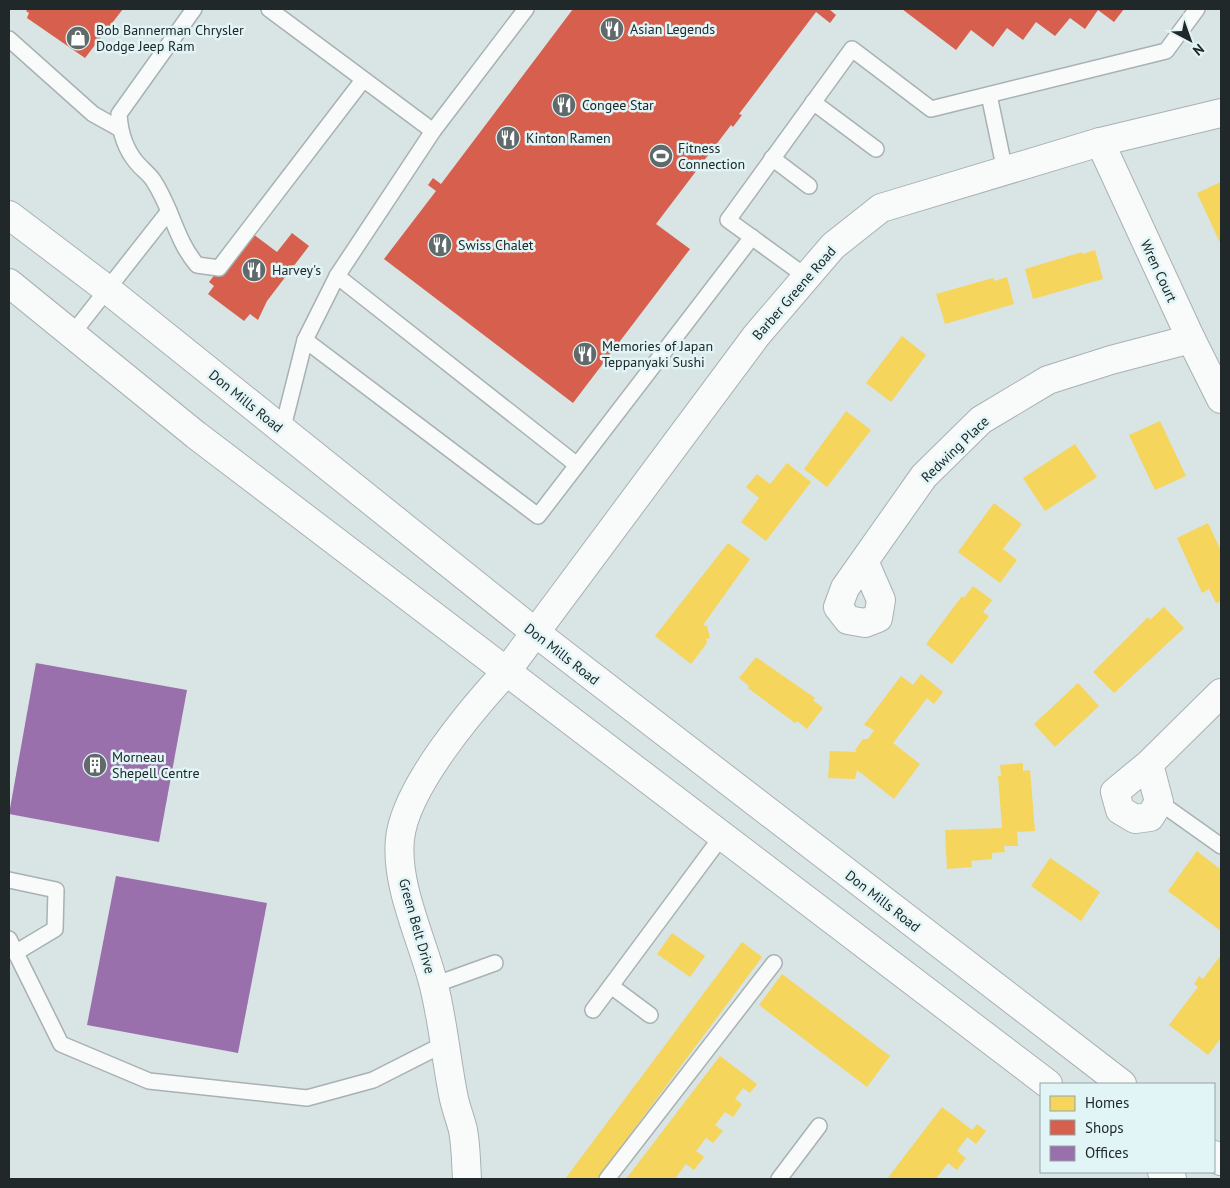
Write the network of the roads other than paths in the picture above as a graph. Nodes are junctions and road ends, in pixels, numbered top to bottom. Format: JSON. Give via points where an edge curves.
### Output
{"nodes":[{"id":1,"x":194,"y":9,"type":"edge"},
{"id":2,"x":270,"y":9,"type":"edge"},
{"id":3,"x":526,"y":9,"type":"edge"},
{"id":4,"x":1197,"y":9,"type":"edge"},
{"id":5,"x":9,"y":39,"type":"edge"},
{"id":6,"x":363,"y":80,"type":"junction"},
{"id":7,"x":989,"y":95,"type":"junction"},
{"id":8,"x":813,"y":102,"type":"junction"},
{"id":9,"x":1221,"y":113,"type":"edge"},
{"id":10,"x":120,"y":129,"type":"junction"},
{"id":11,"x":432,"y":131,"type":"junction"},
{"id":12,"x":1100,"y":142,"type":"junction"},
{"id":13,"x":876,"y":149,"type":"dead end"},
{"id":14,"x":772,"y":158,"type":"junction"},
{"id":15,"x":1005,"y":171,"type":"junction"},
{"id":16,"x":809,"y":186,"type":"dead end"},
{"id":17,"x":169,"y":211,"type":"junction"},
{"id":18,"x":9,"y":215,"type":"edge"},
{"id":19,"x":752,"y":237,"type":"junction"},
{"id":20,"x":337,"y":276,"type":"junction"},
{"id":21,"x":808,"y":278,"type":"junction"},
{"id":22,"x":9,"y":283,"type":"edge"},
{"id":23,"x":108,"y":290,"type":"junction"},
{"id":24,"x":73,"y":333,"type":"junction"},
{"id":25,"x":1191,"y":339,"type":"junction"},
{"id":26,"x":305,"y":340,"type":"junction"},
{"id":27,"x":1221,"y":398,"type":"edge"},
{"id":28,"x":282,"y":431,"type":"junction"},
{"id":29,"x":577,"y":465,"type":"junction"},
{"id":30,"x":864,"y":561,"type":"dead end"},
{"id":31,"x":536,"y":633,"type":"junction"},
{"id":32,"x":506,"y":672,"type":"junction"},
{"id":33,"x":1221,"y":693,"type":"edge"},
{"id":34,"x":1149,"y":764,"type":"junction"},
{"id":35,"x":1159,"y":802,"type":"junction"},
{"id":36,"x":722,"y":836,"type":"junction"},
{"id":37,"x":1221,"y":846,"type":"edge"},
{"id":38,"x":9,"y":880,"type":"edge"},
{"id":39,"x":12,"y":949,"type":"edge"},
{"id":40,"x":495,"y":963,"type":"dead end"},
{"id":41,"x":774,"y":964,"type":"dead end"},
{"id":42,"x":434,"y":985,"type":"junction"},
{"id":43,"x":611,"y":986,"type":"junction"},
{"id":44,"x":593,"y":1010,"type":"dead end"},
{"id":45,"x":650,"y":1015,"type":"dead end"},
{"id":46,"x":446,"y":1043,"type":"junction"},
{"id":47,"x":1047,"y":1083,"type":"edge"},
{"id":48,"x":1121,"y":1083,"type":"edge"},
{"id":49,"x":819,"y":1126,"type":"dead end"},
{"id":50,"x":467,"y":1179,"type":"edge"},
{"id":51,"x":607,"y":1179,"type":"edge"},
{"id":52,"x":779,"y":1179,"type":"edge"}],
"edges":[{"from":1,"to":10,"type":"lane","via":[[119,114]]},
{"from":2,"to":6,"type":"lane"},
{"from":3,"to":11,"type":"lane"},
{"from":4,"to":7,"type":"lane","via":[[1166,51]]},
{"from":5,"to":10,"type":"lane","via":[[93,114]]},
{"from":6,"to":11,"type":"lane"},
{"from":6,"to":17,"type":"lane","via":[[219,268],[198,265],[188,254]]},
{"from":7,"to":8,"type":"lane","via":[[931,109],[852,49]]},
{"from":7,"to":15,"type":"lane"},
{"from":8,"to":13,"type":"lane"},
{"from":8,"to":14,"type":"lane"},
{"from":9,"to":12,"type":"main road","name":"Barber Greene Road"},
{"from":10,"to":17,"type":"lane","via":[[128,149],[153,179]]},
{"from":11,"to":20,"type":"lane"},
{"from":12,"to":15,"type":"main road","name":"Barber Greene Road"},
{"from":12,"to":25,"type":"main road","name":"Wren Court"},
{"from":14,"to":16,"type":"lane"},
{"from":14,"to":19,"type":"lane","via":[[728,220]]},
{"from":15,"to":21,"type":"main road","name":"Barber Greene Road","via":[[881,208],[833,246]]},
{"from":17,"to":23,"type":"lane"},
{"from":18,"to":23,"type":"main road","name":"Don Mills Road"},
{"from":19,"to":21,"type":"lane"},
{"from":19,"to":29,"type":"lane"},
{"from":20,"to":26,"type":"lane"},
{"from":20,"to":29,"type":"lane"},
{"from":21,"to":31,"type":"main road","name":"Barber Greene Road","via":[[756,336]]},
{"from":22,"to":24,"type":"main road"},
{"from":23,"to":24,"type":"lane"},
{"from":23,"to":28,"type":"main road","name":"Don Mills Road"},
{"from":24,"to":32,"type":"main road","via":[[196,435]]},
{"from":25,"to":27,"type":"main road","name":"Wren Court"},
{"from":25,"to":30,"type":"main road","name":"Redwing Place","via":[[1048,380],[982,420],[924,476]]},
{"from":26,"to":28,"type":"lane"},
{"from":26,"to":29,"type":"lane","via":[[538,516]]},
{"from":28,"to":31,"type":"main road","name":"Don Mills Road"},
{"from":31,"to":32,"type":"main road","name":"Barber Greene Road"},
{"from":31,"to":48,"type":"main road","name":"Don Mills Road"},
{"from":32,"to":36,"type":"main road"},
{"from":32,"to":42,"type":"main road","name":"Green Belt Drive","via":[[479,702],[428,772],[412,798],[400,839],[402,875]]},
{"from":33,"to":34,"type":"main road"},
{"from":34,"to":35,"type":"main road"},
{"from":34,"to":35,"type":"main road","via":[[1115,792],[1120,810],[1135,819],[1150,818]]},
{"from":35,"to":37,"type":"lane"},
{"from":36,"to":43,"type":"lane"},
{"from":36,"to":47,"type":"main road"},
{"from":38,"to":39,"type":"lane","via":[[56,890],[55,929]]},
{"from":39,"to":46,"type":"lane","via":[[62,1044],[149,1081],[307,1098],[373,1080]]},
{"from":40,"to":42,"type":"lane"},
{"from":41,"to":51,"type":"lane"},
{"from":42,"to":46,"type":"main road","name":"Green Belt Drive"},
{"from":43,"to":44,"type":"lane"},
{"from":43,"to":45,"type":"lane"},
{"from":46,"to":50,"type":"main road","name":"Green Belt Drive","via":[[453,1094],[463,1132]]},
{"from":49,"to":52,"type":"lane"}]}
